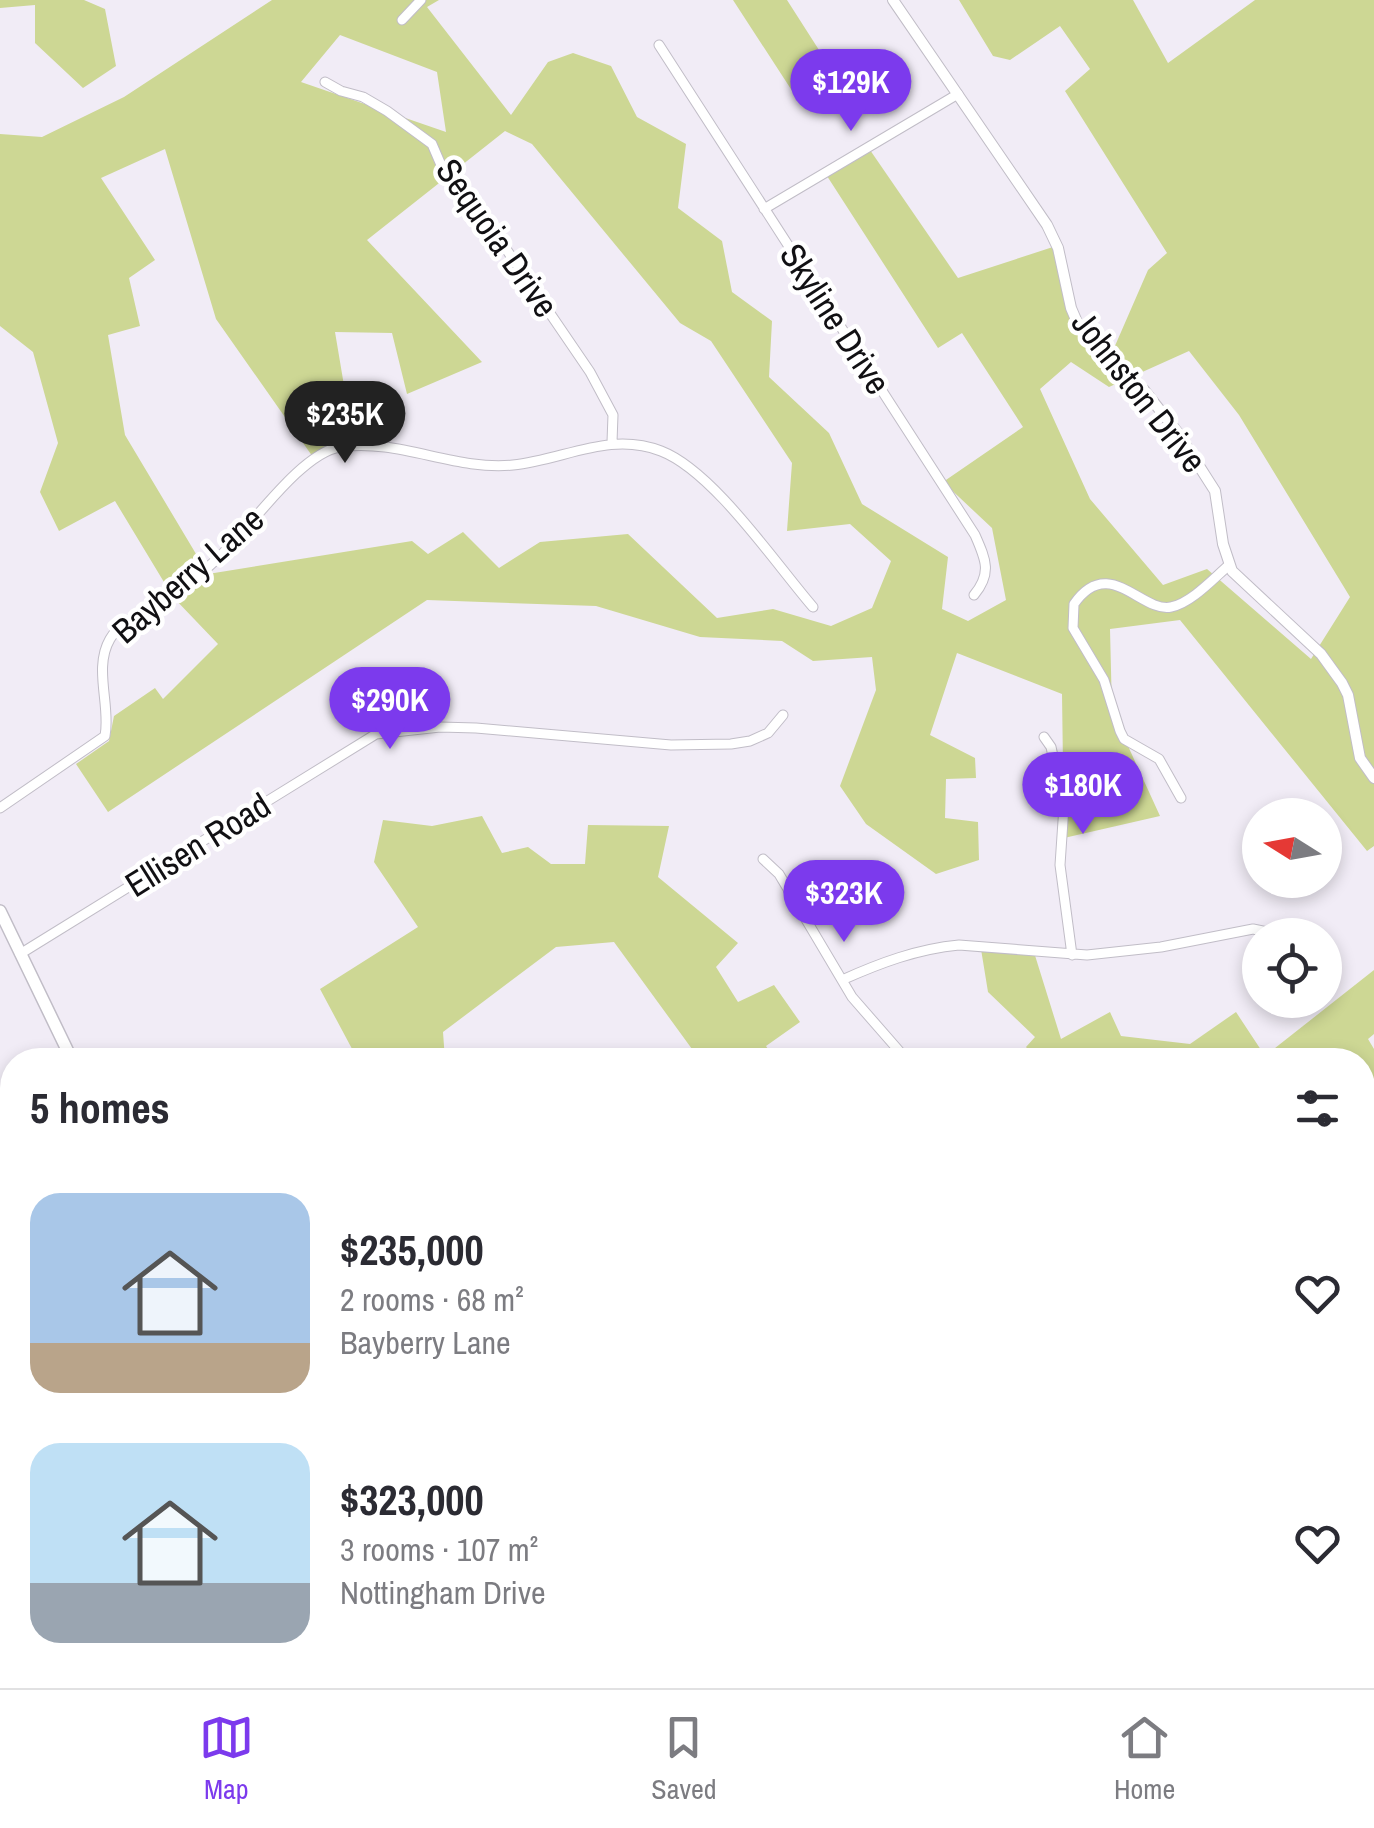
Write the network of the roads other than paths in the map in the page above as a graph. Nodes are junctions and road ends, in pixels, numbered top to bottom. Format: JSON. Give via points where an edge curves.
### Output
{"nodes":[{"id":1,"x":421,"y":0,"type":"edge"},
{"id":2,"x":893,"y":0,"type":"edge"},
{"id":3,"x":402,"y":20,"type":"dead end"},
{"id":4,"x":659,"y":45,"type":"dead end"},
{"id":5,"x":325,"y":82,"type":"dead end"},
{"id":6,"x":958,"y":94,"type":"junction"},
{"id":7,"x":764,"y":209,"type":"junction"},
{"id":8,"x":612,"y":442,"type":"junction"},
{"id":9,"x":1228,"y":566,"type":"junction"},
{"id":10,"x":974,"y":595,"type":"dead end"},
{"id":11,"x":813,"y":608,"type":"dead end"},
{"id":12,"x":783,"y":715,"type":"dead end"},
{"id":13,"x":1044,"y":737,"type":"dead end"},
{"id":14,"x":1374,"y":778,"type":"edge"},
{"id":15,"x":1181,"y":798,"type":"dead end"},
{"id":16,"x":0,"y":808,"type":"edge"},
{"id":17,"x":763,"y":859,"type":"dead end"},
{"id":18,"x":0,"y":911,"type":"edge"},
{"id":19,"x":1242,"y":931,"type":"edge"},
{"id":20,"x":20,"y":954,"type":"junction"},
{"id":21,"x":1072,"y":954,"type":"junction"},
{"id":22,"x":842,"y":980,"type":"junction"},
{"id":23,"x":66,"y":1048,"type":"edge"},
{"id":24,"x":895,"y":1048,"type":"edge"}],
"edges":[{"from":1,"to":3,"type":"street"},
{"from":2,"to":6,"type":"street","name":"Johnston Drive"},
{"from":4,"to":7,"type":"street","name":"Skyline Drive"},
{"from":5,"to":8,"type":"street","name":"Sequoia Drive","via":[[387,110],[432,144],[590,372],[613,415]]},
{"from":6,"to":7,"type":"street"},
{"from":6,"to":9,"type":"street","name":"Johnston Drive","via":[[1047,225],[1080,328],[1144,390],[1215,491]]},
{"from":7,"to":10,"type":"street","name":"Skyline Drive","via":[[974,536],[987,572]]},
{"from":8,"to":11,"type":"street","name":"Bayberry Lane","via":[[661,451],[693,470]]},
{"from":8,"to":16,"type":"street","name":"Bayberry Lane","via":[[500,466],[365,445],[324,452],[221,556],[114,634],[104,651],[105,736]]},
{"from":9,"to":14,"type":"street","via":[[1342,682],[1360,758]]},
{"from":9,"to":15,"type":"street","via":[[1176,606],[1165,608],[1114,585],[1091,588],[1074,604],[1073,628],[1104,680],[1120,732],[1158,759]]},
{"from":12,"to":20,"type":"street","name":"Ellisen Road","via":[[768,734],[731,744],[476,728],[376,734]]},
{"from":13,"to":21,"type":"street","via":[[1064,806],[1060,865]]},
{"from":17,"to":22,"type":"street","via":[[779,874]]},
{"from":18,"to":20,"type":"main road"},
{"from":19,"to":21,"type":"street"},
{"from":20,"to":23,"type":"main road"},
{"from":21,"to":22,"type":"street","via":[[939,947]]},
{"from":22,"to":24,"type":"street"}]}
